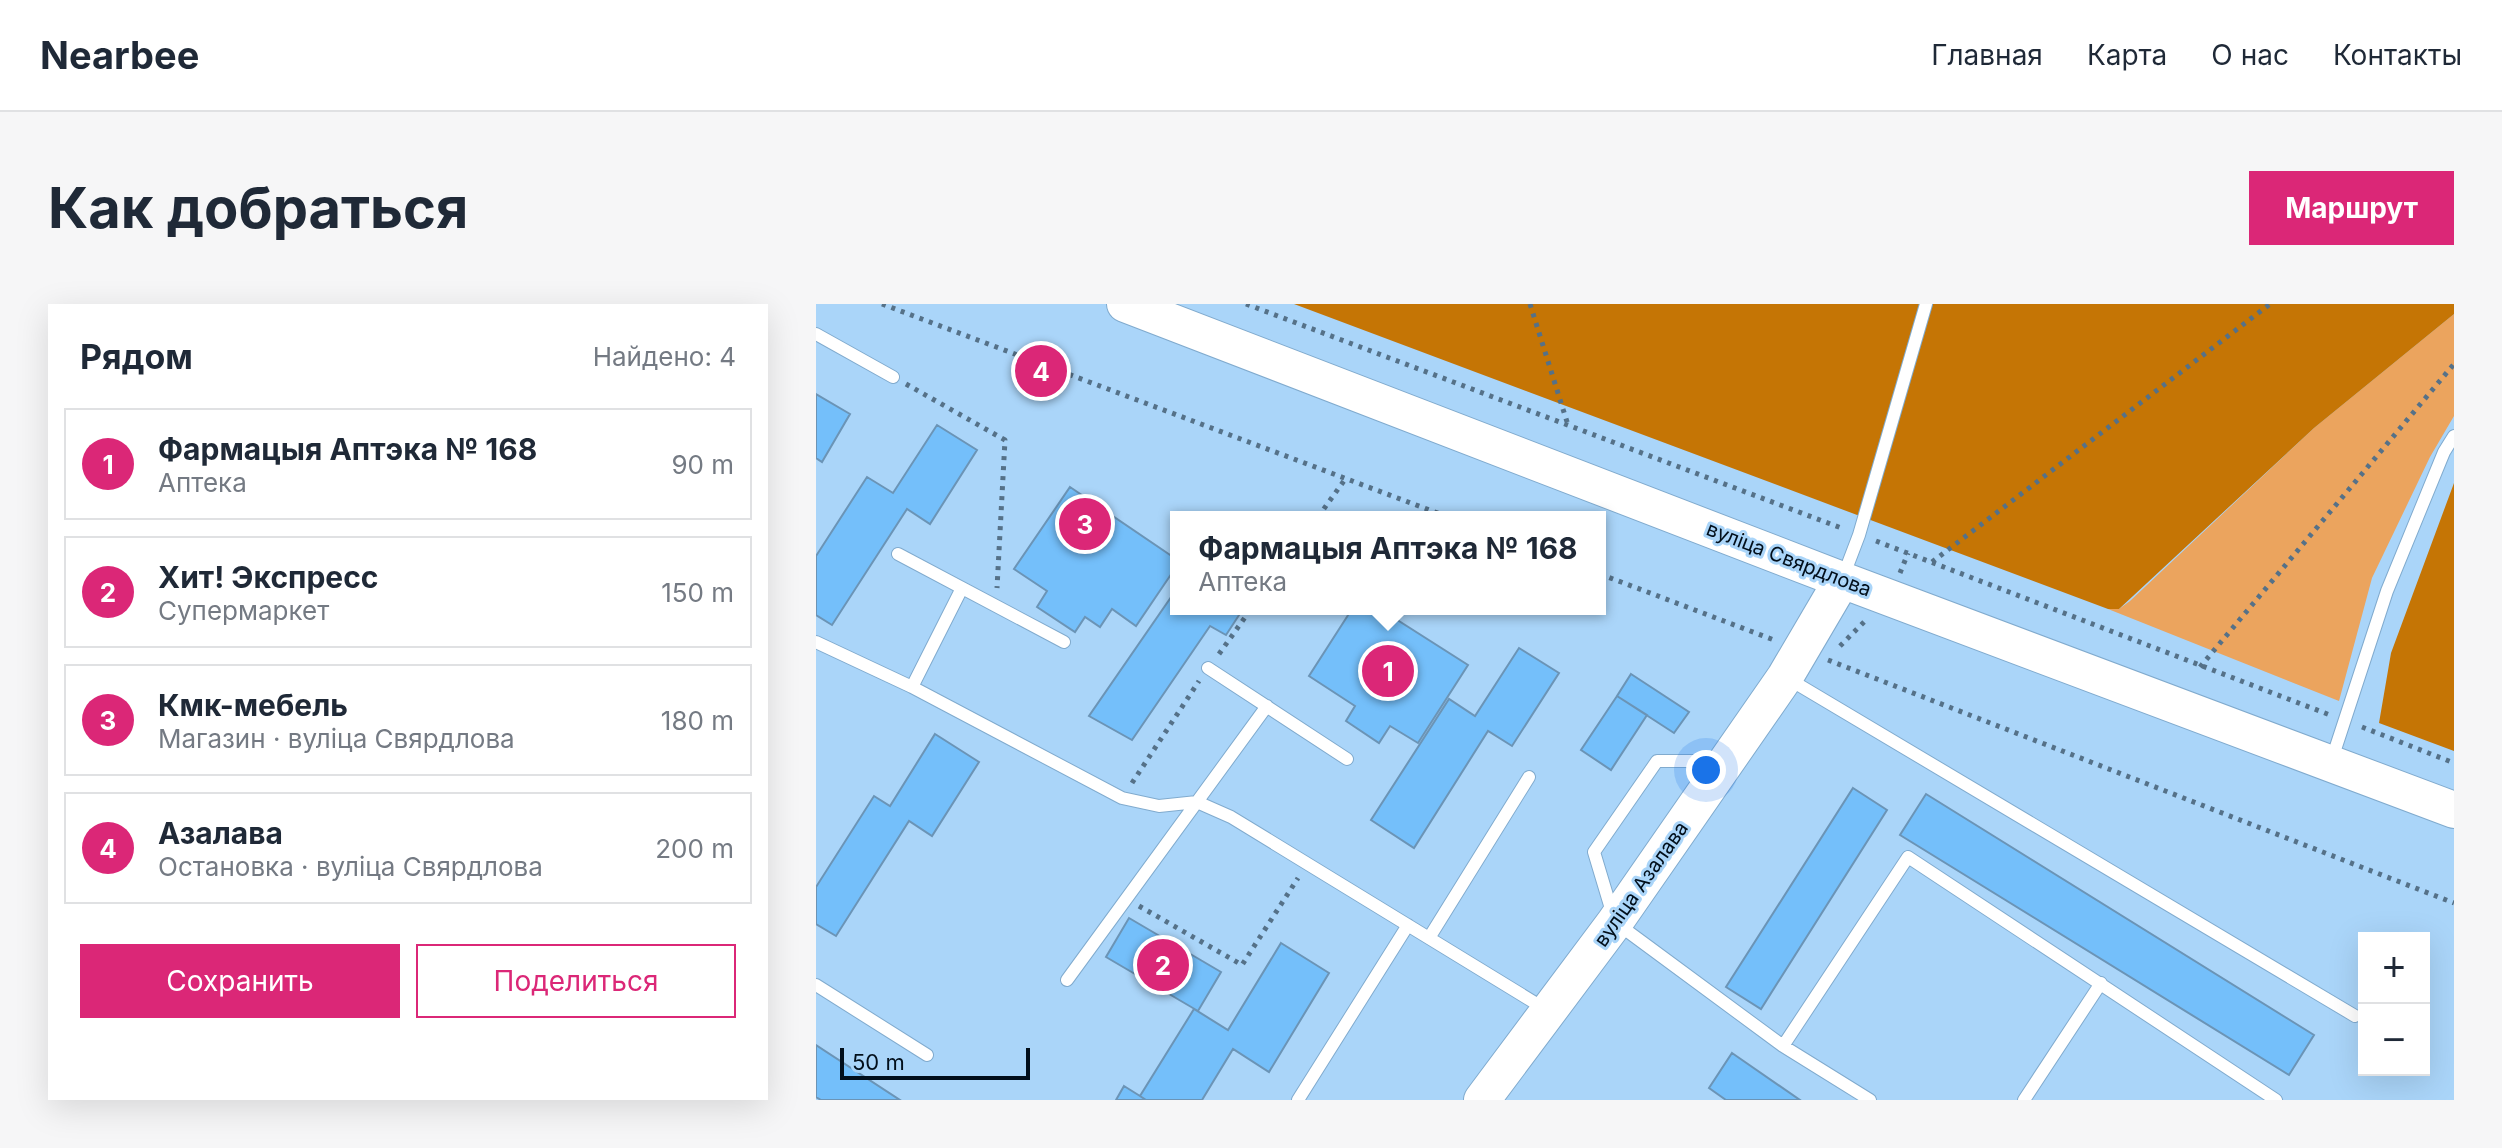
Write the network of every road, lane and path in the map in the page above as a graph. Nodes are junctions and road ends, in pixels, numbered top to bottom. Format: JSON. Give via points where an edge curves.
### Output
{"nodes":[{"id":1,"x":882,"y":304,"type":"edge"},
{"id":2,"x":1125,"y":304,"type":"edge"},
{"id":3,"x":1530,"y":304,"type":"edge"},
{"id":4,"x":1926,"y":304,"type":"edge"},
{"id":5,"x":2270,"y":304,"type":"edge"},
{"id":6,"x":816,"y":334,"type":"edge"},
{"id":7,"x":2454,"y":364,"type":"edge"},
{"id":8,"x":893,"y":377,"type":"joint"},
{"id":9,"x":1568,"y":425,"type":"dead end"},
{"id":10,"x":2454,"y":436,"type":"edge"},
{"id":11,"x":1346,"y":478,"type":"junction"},
{"id":12,"x":1322,"y":511,"type":"edge"},
{"id":13,"x":1432,"y":511,"type":"edge"},
{"id":14,"x":898,"y":554,"type":"dead end"},
{"id":15,"x":1932,"y":562,"type":"dead end"},
{"id":16,"x":1606,"y":577,"type":"edge"},
{"id":17,"x":1842,"y":580,"type":"junction"},
{"id":18,"x":962,"y":588,"type":"junction"},
{"id":19,"x":996,"y":605,"type":"junction"},
{"id":20,"x":1247,"y":615,"type":"edge"},
{"id":21,"x":1064,"y":642,"type":"dead end"},
{"id":22,"x":818,"y":647,"type":"edge"},
{"id":23,"x":1793,"y":663,"type":"junction"},
{"id":24,"x":2200,"y":667,"type":"dead end"},
{"id":25,"x":1208,"y":668,"type":"junction"},
{"id":26,"x":912,"y":687,"type":"junction"},
{"id":27,"x":1267,"y":706,"type":"junction"},
{"id":28,"x":1347,"y":759,"type":"dead end"},
{"id":29,"x":1727,"y":761,"type":"junction"},
{"id":30,"x":2330,"y":765,"type":"junction"},
{"id":31,"x":1529,"y":777,"type":"dead end"},
{"id":32,"x":1122,"y":798,"type":"junction"},
{"id":33,"x":1197,"y":802,"type":"junction"},
{"id":34,"x":2454,"y":810,"type":"edge"},
{"id":35,"x":1307,"y":864,"type":"junction"},
{"id":36,"x":1127,"y":899,"type":"junction"},
{"id":37,"x":2454,"y":903,"type":"edge"},
{"id":38,"x":1615,"y":922,"type":"junction"},
{"id":39,"x":1408,"y":925,"type":"junction"},
{"id":40,"x":1429,"y":938,"type":"junction"},
{"id":41,"x":1067,"y":980,"type":"dead end"},
{"id":42,"x":2101,"y":983,"type":"junction"},
{"id":43,"x":816,"y":985,"type":"edge"},
{"id":44,"x":1547,"y":1011,"type":"junction"},
{"id":45,"x":2355,"y":1016,"type":"dead end"},
{"id":46,"x":1783,"y":1046,"type":"junction"},
{"id":47,"x":927,"y":1055,"type":"dead end"},
{"id":48,"x":1298,"y":1100,"type":"edge"},
{"id":49,"x":1482,"y":1100,"type":"edge"},
{"id":50,"x":1870,"y":1100,"type":"edge"},
{"id":51,"x":2024,"y":1100,"type":"edge"},
{"id":52,"x":2276,"y":1100,"type":"edge"}],
"edges":[{"from":1,"to":11,"type":"path"},
{"from":2,"to":17,"type":"main road","name":"вуліца Свярдлова"},
{"from":3,"to":9,"type":"path"},
{"from":4,"to":17,"type":"lane"},
{"from":5,"to":15,"type":"path"},
{"from":6,"to":8,"type":"lane"},
{"from":7,"to":24,"type":"path"},
{"from":8,"to":19,"type":"path","via":[[1005,440]]},
{"from":10,"to":30,"type":"lane","via":[[2387,591]]},
{"from":11,"to":12,"type":"path"},
{"from":11,"to":13,"type":"path"},
{"from":14,"to":18,"type":"lane"},
{"from":16,"to":23,"type":"path"},
{"from":17,"to":23,"type":"main road","name":"вуліца Азалава"},
{"from":17,"to":30,"type":"main road","name":"вуліца Свярдлова"},
{"from":18,"to":19,"type":"lane"},
{"from":18,"to":26,"type":"lane"},
{"from":19,"to":21,"type":"lane"},
{"from":20,"to":25,"type":"path"},
{"from":22,"to":26,"type":"lane"},
{"from":23,"to":29,"type":"main road","name":"вуліца Азалава"},
{"from":23,"to":37,"type":"path"},
{"from":23,"to":45,"type":"lane"},
{"from":25,"to":27,"type":"lane"},
{"from":25,"to":32,"type":"path"},
{"from":26,"to":32,"type":"lane"},
{"from":27,"to":28,"type":"lane"},
{"from":27,"to":33,"type":"lane"},
{"from":29,"to":38,"type":"main road","name":"вуліца Азалава"},
{"from":29,"to":38,"type":"lane","via":[[1657,761],[1594,852]]},
{"from":30,"to":34,"type":"main road","name":"вуліца Свярдлова"},
{"from":31,"to":40,"type":"lane"},
{"from":32,"to":33,"type":"lane","via":[[1159,806]]},
{"from":33,"to":35,"type":"lane"},
{"from":33,"to":36,"type":"lane"},
{"from":35,"to":36,"type":"path","via":[[1242,965]]},
{"from":35,"to":39,"type":"lane"},
{"from":36,"to":41,"type":"lane"},
{"from":38,"to":44,"type":"main road","name":"вуліца Азалава"},
{"from":38,"to":46,"type":"lane"},
{"from":39,"to":40,"type":"lane"},
{"from":39,"to":48,"type":"lane"},
{"from":40,"to":44,"type":"lane"},
{"from":42,"to":46,"type":"lane","via":[[1908,857]]},
{"from":42,"to":51,"type":"lane"},
{"from":42,"to":52,"type":"lane"},
{"from":43,"to":47,"type":"lane"},
{"from":44,"to":49,"type":"main road","name":"вуліца Азалава"},
{"from":46,"to":50,"type":"lane"}]}
